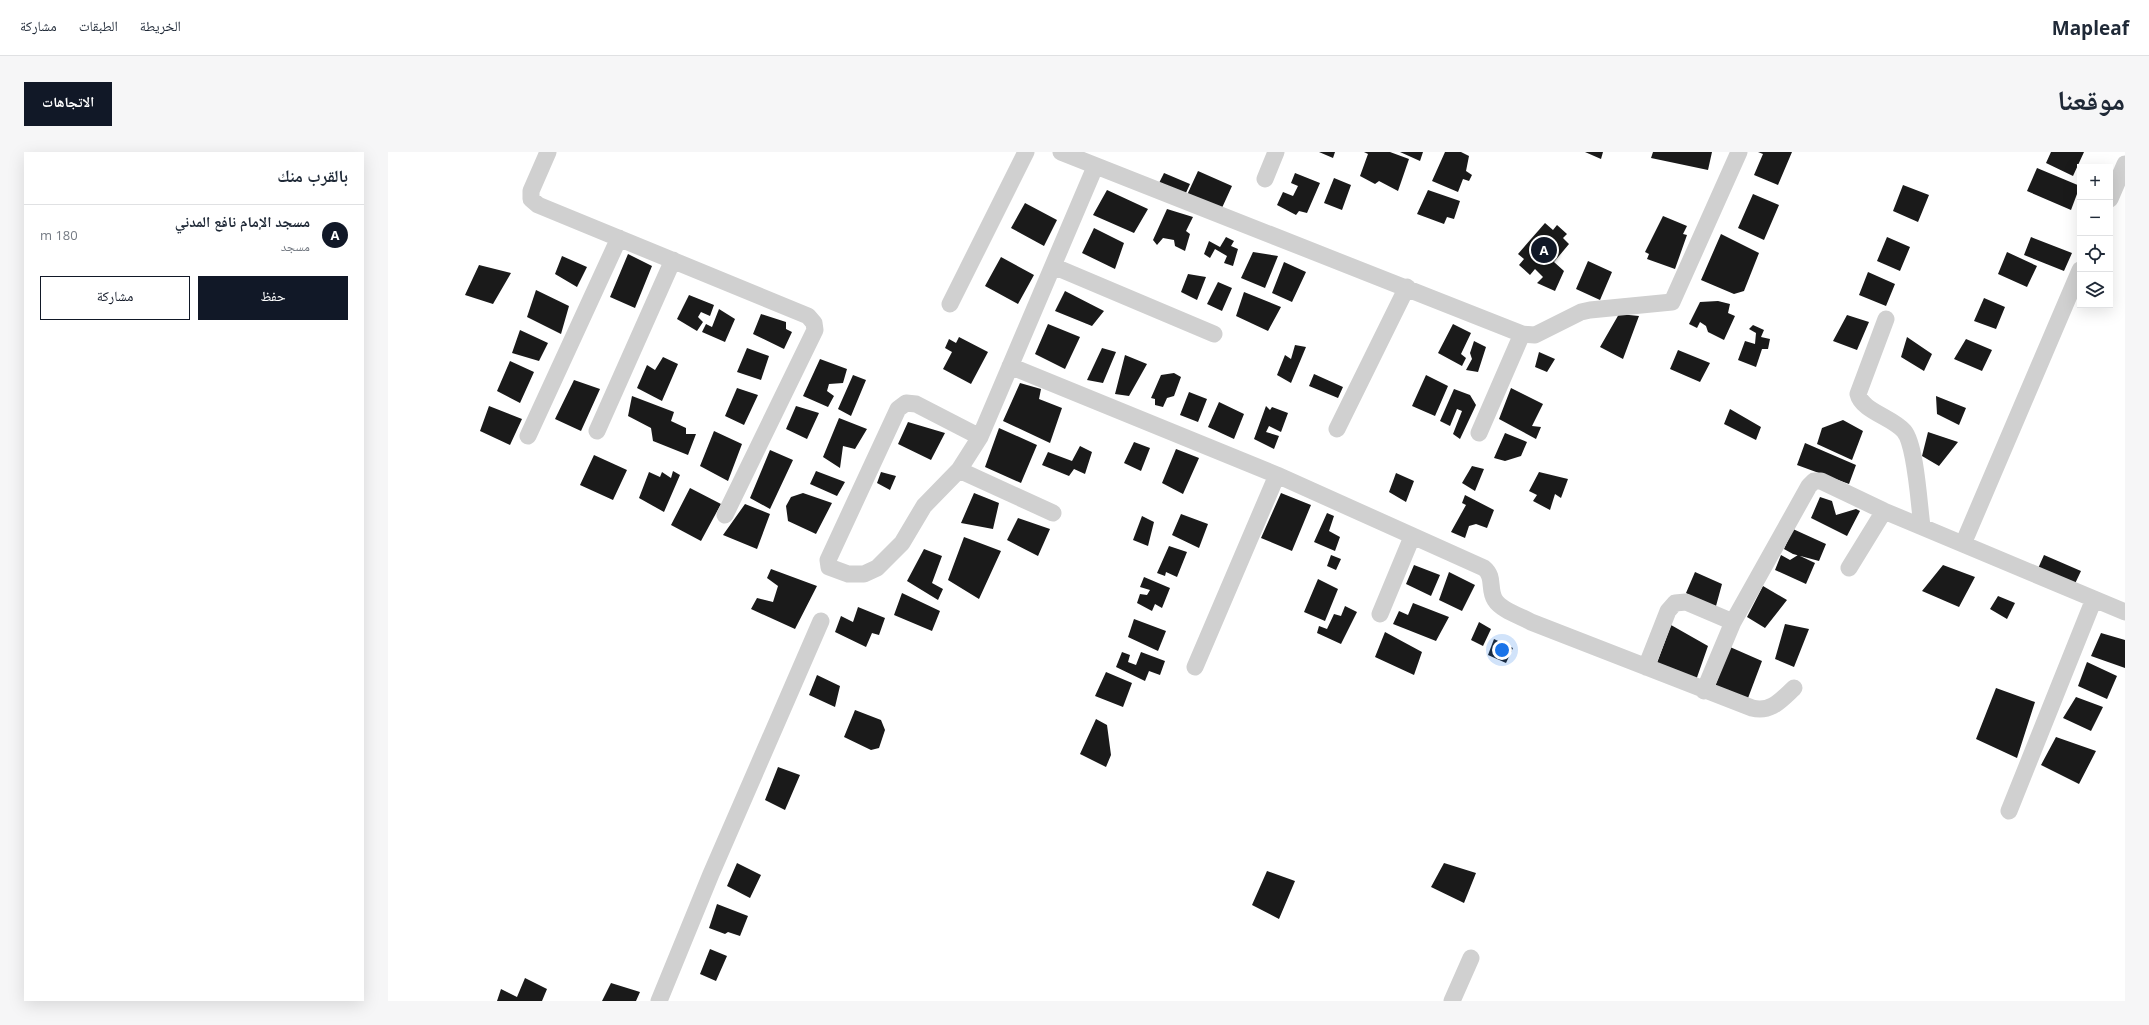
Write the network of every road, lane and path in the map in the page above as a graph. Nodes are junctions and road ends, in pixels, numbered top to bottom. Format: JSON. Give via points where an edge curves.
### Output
{"nodes":[{"id":1,"x":548,"y":152,"type":"edge"},
{"id":2,"x":1026,"y":152,"type":"edge"},
{"id":3,"x":1061,"y":152,"type":"edge"},
{"id":4,"x":1276,"y":152,"type":"edge"},
{"id":5,"x":1739,"y":152,"type":"edge"},
{"id":6,"x":2125,"y":164,"type":"edge"},
{"id":7,"x":1095,"y":167,"type":"junction"},
{"id":8,"x":1265,"y":179,"type":"dead end"},
{"id":9,"x":2113,"y":193,"type":"edge"},
{"id":10,"x":619,"y":238,"type":"junction"},
{"id":11,"x":673,"y":260,"type":"junction"},
{"id":12,"x":1053,"y":266,"type":"junction"},
{"id":13,"x":2079,"y":272,"type":"edge"},
{"id":14,"x":1407,"y":288,"type":"junction"},
{"id":15,"x":950,"y":304,"type":"dead end"},
{"id":16,"x":1886,"y":319,"type":"dead end"},
{"id":17,"x":1214,"y":334,"type":"dead end"},
{"id":18,"x":1522,"y":334,"type":"junction"},
{"id":19,"x":1010,"y":366,"type":"junction"},
{"id":20,"x":1337,"y":429,"type":"dead end"},
{"id":21,"x":597,"y":431,"type":"dead end"},
{"id":22,"x":1479,"y":433,"type":"dead end"},
{"id":23,"x":528,"y":436,"type":"dead end"},
{"id":24,"x":980,"y":437,"type":"junction"},
{"id":25,"x":959,"y":470,"type":"junction"},
{"id":26,"x":1277,"y":475,"type":"junction"},
{"id":27,"x":1884,"y":511,"type":"junction"},
{"id":28,"x":1053,"y":513,"type":"dead end"},
{"id":29,"x":725,"y":516,"type":"dead end"},
{"id":30,"x":1922,"y":526,"type":"junction"},
{"id":31,"x":1412,"y":537,"type":"junction"},
{"id":32,"x":1963,"y":544,"type":"junction"},
{"id":33,"x":1849,"y":568,"type":"dead end"},
{"id":34,"x":2094,"y":599,"type":"junction"},
{"id":35,"x":2125,"y":612,"type":"edge"},
{"id":36,"x":1380,"y":614,"type":"dead end"},
{"id":37,"x":821,"y":621,"type":"dead end"},
{"id":38,"x":1733,"y":622,"type":"junction"},
{"id":39,"x":1195,"y":667,"type":"dead end"},
{"id":40,"x":1646,"y":667,"type":"junction"},
{"id":41,"x":1794,"y":688,"type":"dead end"},
{"id":42,"x":1704,"y":691,"type":"junction"},
{"id":43,"x":2009,"y":811,"type":"dead end"},
{"id":44,"x":1471,"y":958,"type":"dead end"},
{"id":45,"x":659,"y":1001,"type":"edge"},
{"id":46,"x":1452,"y":1001,"type":"edge"}],
"edges":[{"from":1,"to":10,"type":"street","via":[[530,191],[531,200]]},
{"from":2,"to":15,"type":"street"},
{"from":3,"to":7,"type":"street"},
{"from":4,"to":8,"type":"street"},
{"from":5,"to":18,"type":"street","via":[[1672,302],[1580,312],[1535,335]]},
{"from":6,"to":9,"type":"street"},
{"from":7,"to":12,"type":"street"},
{"from":7,"to":14,"type":"street"},
{"from":10,"to":11,"type":"street"},
{"from":10,"to":23,"type":"street"},
{"from":11,"to":21,"type":"street"},
{"from":11,"to":29,"type":"street","via":[[808,316],[814,323],[815,330]]},
{"from":12,"to":17,"type":"street"},
{"from":12,"to":19,"type":"street"},
{"from":13,"to":32,"type":"street"},
{"from":14,"to":18,"type":"street"},
{"from":14,"to":20,"type":"street"},
{"from":16,"to":30,"type":"street","via":[[1858,394],[1863,404],[1888,418],[1905,432],[1912,453]]},
{"from":18,"to":22,"type":"street"},
{"from":19,"to":24,"type":"street"},
{"from":19,"to":26,"type":"street"},
{"from":24,"to":25,"type":"street"},
{"from":24,"to":25,"type":"street","via":[[916,404],[906,403],[898,409],[827,564],[848,574],[864,574],[878,568],[902,543],[924,506]]},
{"from":25,"to":28,"type":"street"},
{"from":26,"to":31,"type":"street"},
{"from":26,"to":39,"type":"street"},
{"from":27,"to":30,"type":"street"},
{"from":27,"to":33,"type":"street"},
{"from":27,"to":38,"type":"street","via":[[1821,481],[1812,482]]},
{"from":30,"to":32,"type":"street"},
{"from":31,"to":36,"type":"street"},
{"from":31,"to":40,"type":"street","via":[[1488,571],[1494,599],[1499,605],[1530,622]]},
{"from":32,"to":34,"type":"street"},
{"from":34,"to":35,"type":"street"},
{"from":34,"to":43,"type":"street"},
{"from":37,"to":45,"type":"street"},
{"from":38,"to":40,"type":"street","via":[[1686,602],[1675,603],[1668,611]]},
{"from":38,"to":42,"type":"street"},
{"from":40,"to":42,"type":"street"},
{"from":41,"to":42,"type":"street","via":[[1769,709],[1760,710]]},
{"from":44,"to":46,"type":"street"}]}
